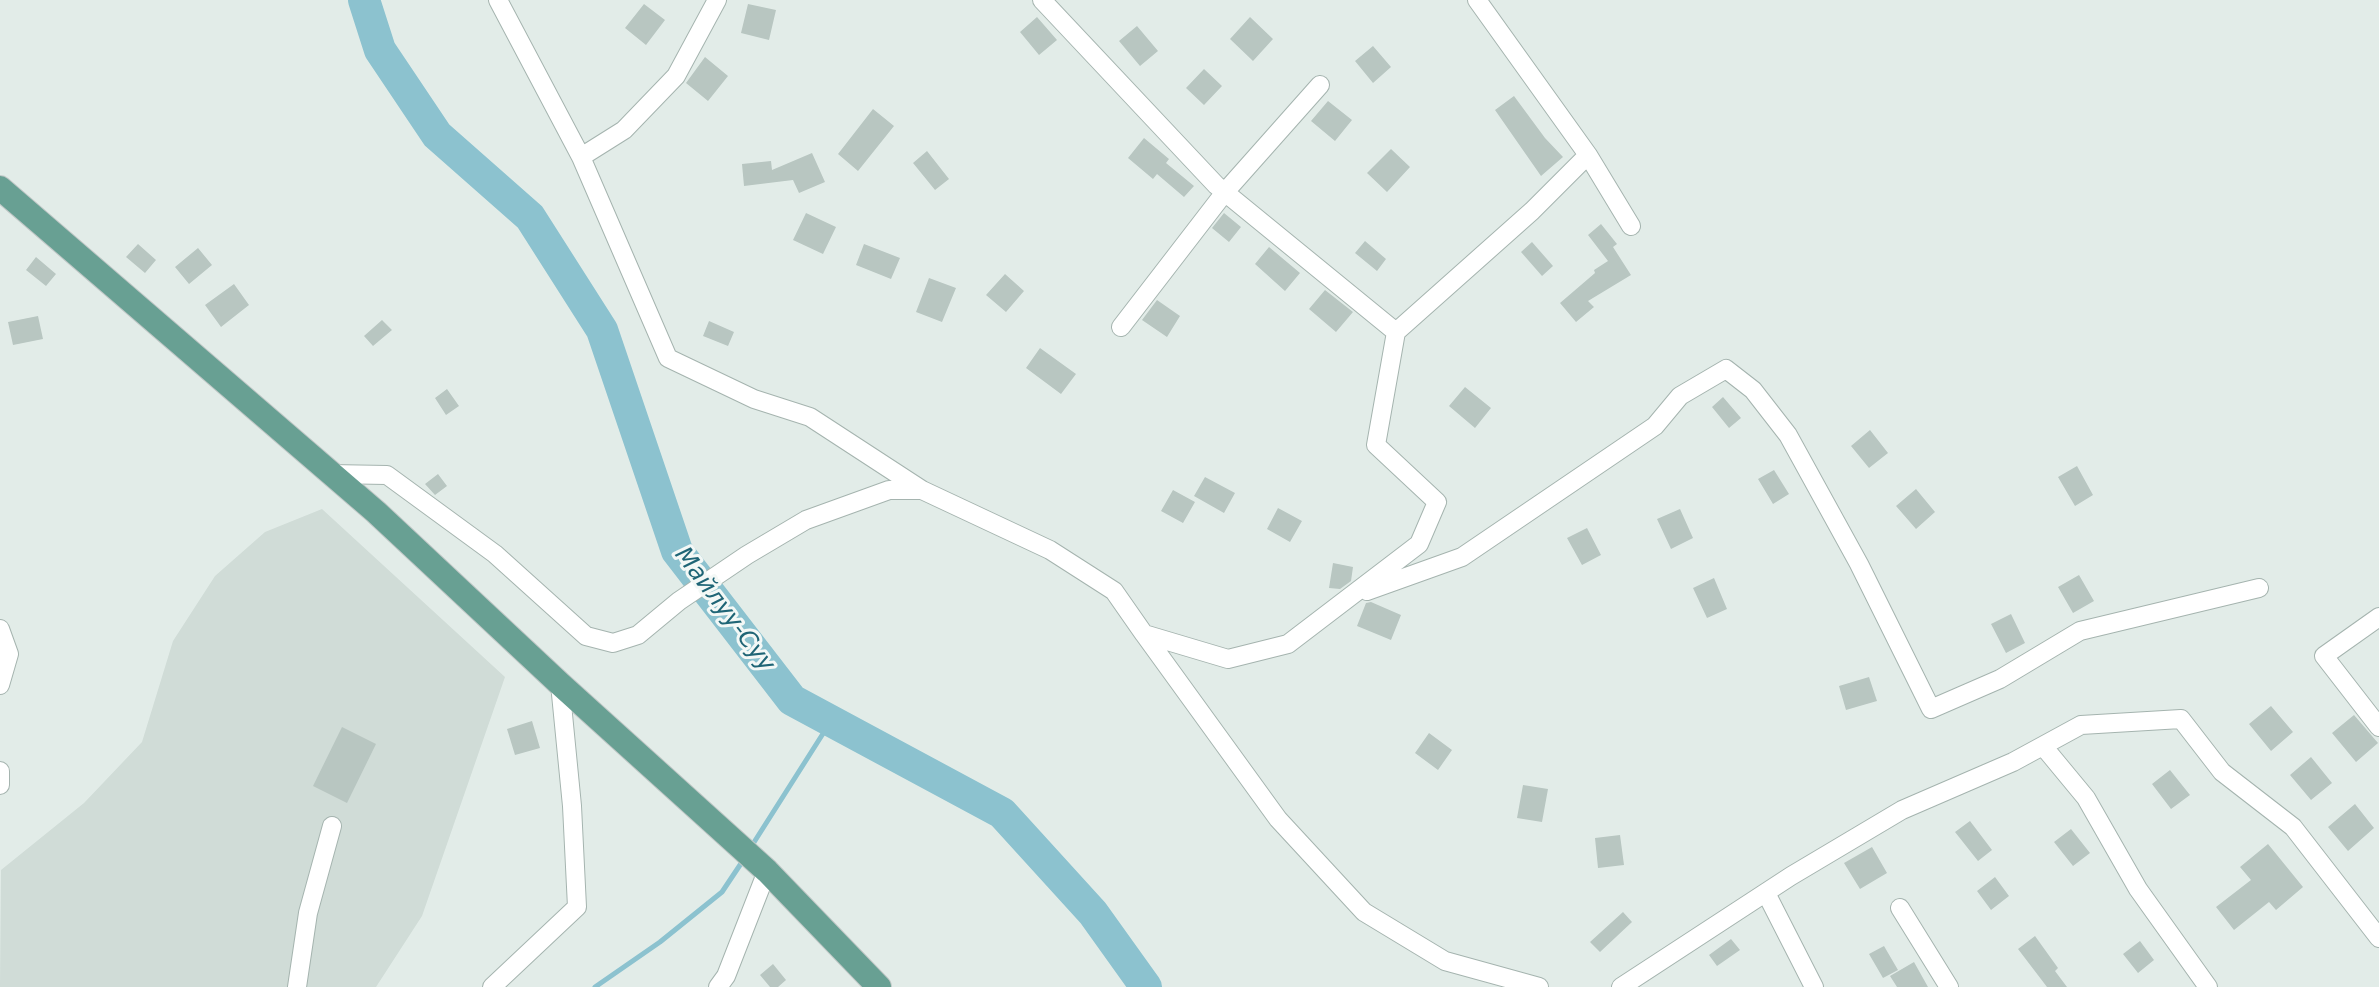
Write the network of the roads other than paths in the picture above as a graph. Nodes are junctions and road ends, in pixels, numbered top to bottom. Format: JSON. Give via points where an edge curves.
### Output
{"nodes":[{"id":1,"x":498,"y":0,"type":"edge"},
{"id":2,"x":717,"y":0,"type":"edge"},
{"id":3,"x":1042,"y":0,"type":"edge"},
{"id":4,"x":1477,"y":0,"type":"edge"},
{"id":5,"x":1320,"y":85,"type":"dead end"},
{"id":6,"x":1588,"y":155,"type":"junction"},
{"id":7,"x":581,"y":157,"type":"junction"},
{"id":8,"x":0,"y":188,"type":"edge"},
{"id":9,"x":1225,"y":192,"type":"junction"},
{"id":10,"x":1631,"y":226,"type":"dead end"},
{"id":11,"x":1121,"y":327,"type":"dead end"},
{"id":12,"x":1396,"y":332,"type":"junction"},
{"id":13,"x":330,"y":474,"type":"junction"},
{"id":14,"x":922,"y":490,"type":"junction"},
{"id":15,"x":2259,"y":588,"type":"dead end"},
{"id":16,"x":1350,"y":597,"type":"junction"},
{"id":17,"x":2379,"y":617,"type":"edge"},
{"id":18,"x":0,"y":629,"type":"edge"},
{"id":19,"x":1144,"y":634,"type":"junction"},
{"id":20,"x":560,"y":684,"type":"junction"},
{"id":21,"x":0,"y":685,"type":"edge"},
{"id":22,"x":2379,"y":727,"type":"edge"},
{"id":23,"x":2043,"y":746,"type":"junction"},
{"id":24,"x":0,"y":771,"type":"edge"},
{"id":25,"x":0,"y":785,"type":"edge"},
{"id":26,"x":332,"y":826,"type":"dead end"},
{"id":27,"x":762,"y":866,"type":"junction"},
{"id":28,"x":1766,"y":893,"type":"junction"},
{"id":29,"x":1900,"y":908,"type":"dead end"},
{"id":30,"x":2379,"y":938,"type":"edge"},
{"id":31,"x":297,"y":987,"type":"edge"},
{"id":32,"x":492,"y":987,"type":"edge"},
{"id":33,"x":718,"y":987,"type":"edge"},
{"id":34,"x":879,"y":987,"type":"edge"},
{"id":35,"x":1539,"y":987,"type":"edge"},
{"id":36,"x":1621,"y":987,"type":"edge"},
{"id":37,"x":1814,"y":987,"type":"edge"},
{"id":38,"x":1949,"y":987,"type":"edge"},
{"id":39,"x":2208,"y":987,"type":"edge"}],
"edges":[{"from":1,"to":7,"type":"street"},
{"from":2,"to":7,"type":"street","via":[[676,76],[624,130]]},
{"from":3,"to":9,"type":"street"},
{"from":4,"to":6,"type":"street"},
{"from":5,"to":9,"type":"street"},
{"from":6,"to":10,"type":"street"},
{"from":6,"to":12,"type":"street"},
{"from":7,"to":14,"type":"street","via":[[668,358],[754,399],[810,417]]},
{"from":8,"to":13,"type":"main road"},
{"from":9,"to":11,"type":"street"},
{"from":9,"to":12,"type":"street"},
{"from":12,"to":16,"type":"street","via":[[1376,445],[1437,502],[1419,544]]},
{"from":13,"to":14,"type":"street","via":[[387,475],[495,554],[586,636],[613,643],[638,635],[679,601],[806,520],[889,490]]},
{"from":13,"to":20,"type":"main road"},
{"from":14,"to":19,"type":"street","via":[[1050,550],[1114,591]]},
{"from":15,"to":16,"type":"street","via":[[2080,631],[2000,679],[1931,709],[1788,435],[1753,390],[1726,369],[1680,396],[1655,426],[1462,557]]},
{"from":16,"to":19,"type":"street","via":[[1288,644],[1228,659]]},
{"from":17,"to":22,"type":"street","via":[[2324,656]]},
{"from":18,"to":21,"type":"street","via":[[9,654]]},
{"from":19,"to":35,"type":"street","via":[[1278,819],[1364,912],[1445,961]]},
{"from":20,"to":27,"type":"main road"},
{"from":20,"to":32,"type":"street","via":[[577,907]]},
{"from":23,"to":28,"type":"street","via":[[1902,810]]},
{"from":23,"to":30,"type":"street","via":[[2081,725],[2181,719],[2222,772],[2293,827]]},
{"from":23,"to":39,"type":"street","via":[[2086,798],[2138,889]]},
{"from":24,"to":25,"type":"street"},
{"from":26,"to":31,"type":"street","via":[[308,913]]},
{"from":27,"to":33,"type":"street"},
{"from":27,"to":34,"type":"main road"},
{"from":28,"to":36,"type":"street"},
{"from":28,"to":37,"type":"street"},
{"from":29,"to":38,"type":"street"}]}
